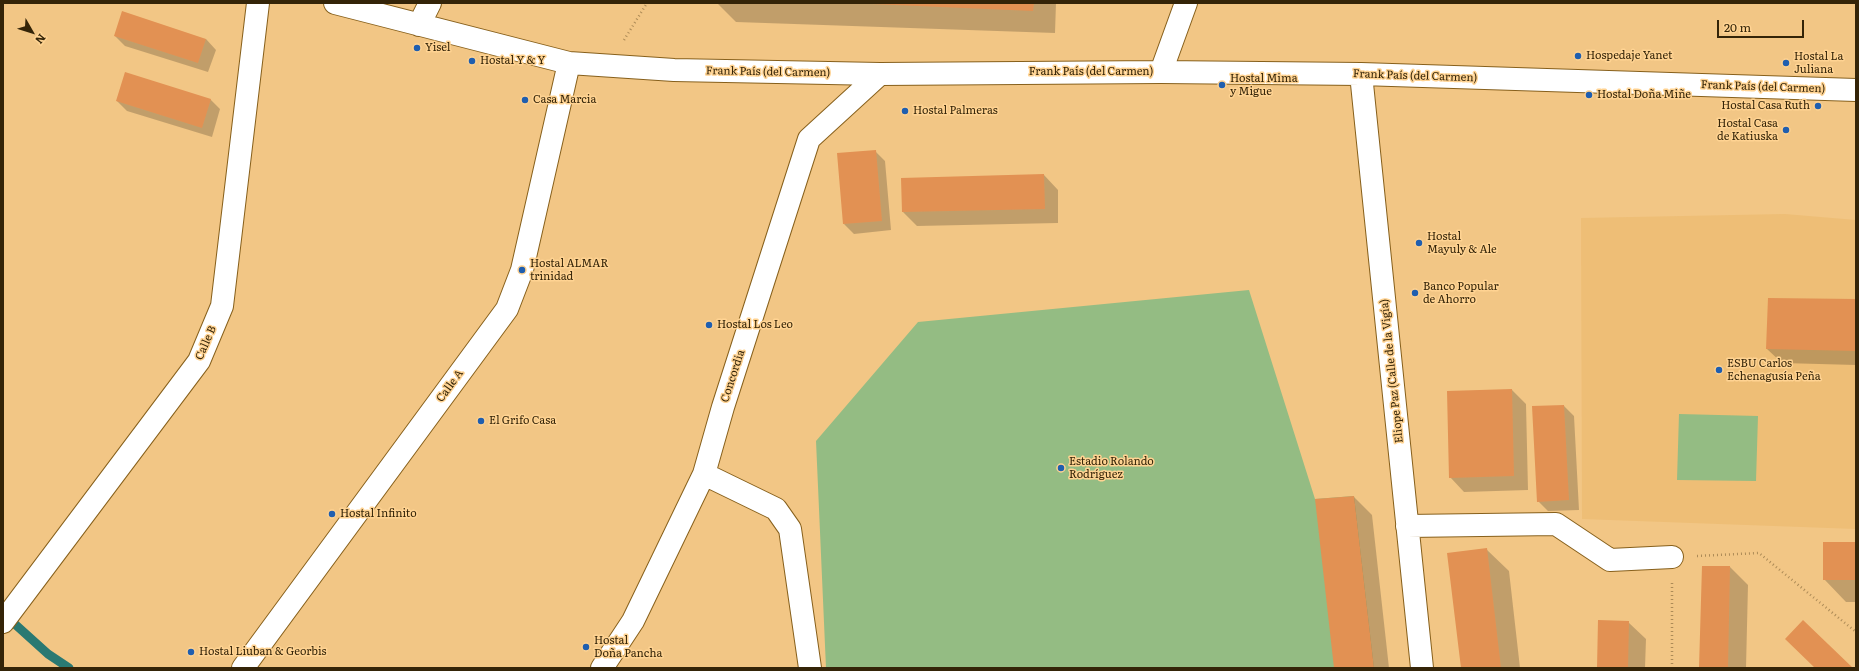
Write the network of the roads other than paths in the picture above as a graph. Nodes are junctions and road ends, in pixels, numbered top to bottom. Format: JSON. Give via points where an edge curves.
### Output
{"nodes":[{"id":1,"x":258,"y":3,"type":"edge"},
{"id":2,"x":334,"y":3,"type":"edge"},
{"id":3,"x":430,"y":3,"type":"edge"},
{"id":4,"x":1186,"y":3,"type":"edge"},
{"id":5,"x":419,"y":25,"type":"junction"},
{"id":6,"x":569,"y":63,"type":"junction"},
{"id":7,"x":1161,"y":72,"type":"junction"},
{"id":8,"x":880,"y":74,"type":"junction"},
{"id":9,"x":1361,"y":74,"type":"junction"},
{"id":10,"x":1856,"y":90,"type":"edge"},
{"id":11,"x":704,"y":474,"type":"junction"},
{"id":12,"x":1407,"y":526,"type":"junction"},
{"id":13,"x":1672,"y":557,"type":"road end"},
{"id":14,"x":3,"y":622,"type":"edge"},
{"id":15,"x":244,"y":668,"type":"edge"},
{"id":16,"x":602,"y":668,"type":"edge"},
{"id":17,"x":810,"y":668,"type":"edge"},
{"id":18,"x":1422,"y":668,"type":"edge"}],
"edges":[{"from":1,"to":14,"type":"street","name":"Calle B","via":[[222,306],[199,361]]},
{"from":2,"to":5,"type":"street","name":"Frank País (del Carmen)"},
{"from":3,"to":5,"type":"street"},
{"from":4,"to":7,"type":"street"},
{"from":5,"to":6,"type":"street","name":"Frank País (del Carmen)"},
{"from":6,"to":8,"type":"street","name":"Frank País (del Carmen)","via":[[674,70]]},
{"from":6,"to":15,"type":"street","name":"Calle A","via":[[522,270],[507,309]]},
{"from":7,"to":8,"type":"street","name":"Frank País (del Carmen)"},
{"from":7,"to":9,"type":"street","name":"Frank País (del Carmen)"},
{"from":8,"to":11,"type":"street","name":"Concordia","via":[[809,139]]},
{"from":9,"to":10,"type":"street","name":"Frank País (del Carmen)"},
{"from":9,"to":12,"type":"street","name":"Eliope Paz (Calle de la Vigía)"},
{"from":11,"to":16,"type":"street","name":"Concordia","via":[[633,622]]},
{"from":11,"to":17,"type":"street","via":[[776,509],[790,529]]},
{"from":12,"to":13,"type":"street","via":[[1556,524],[1610,560]]},
{"from":12,"to":18,"type":"street","name":"Eliope Paz (Calle de la Vigía)"}]}
